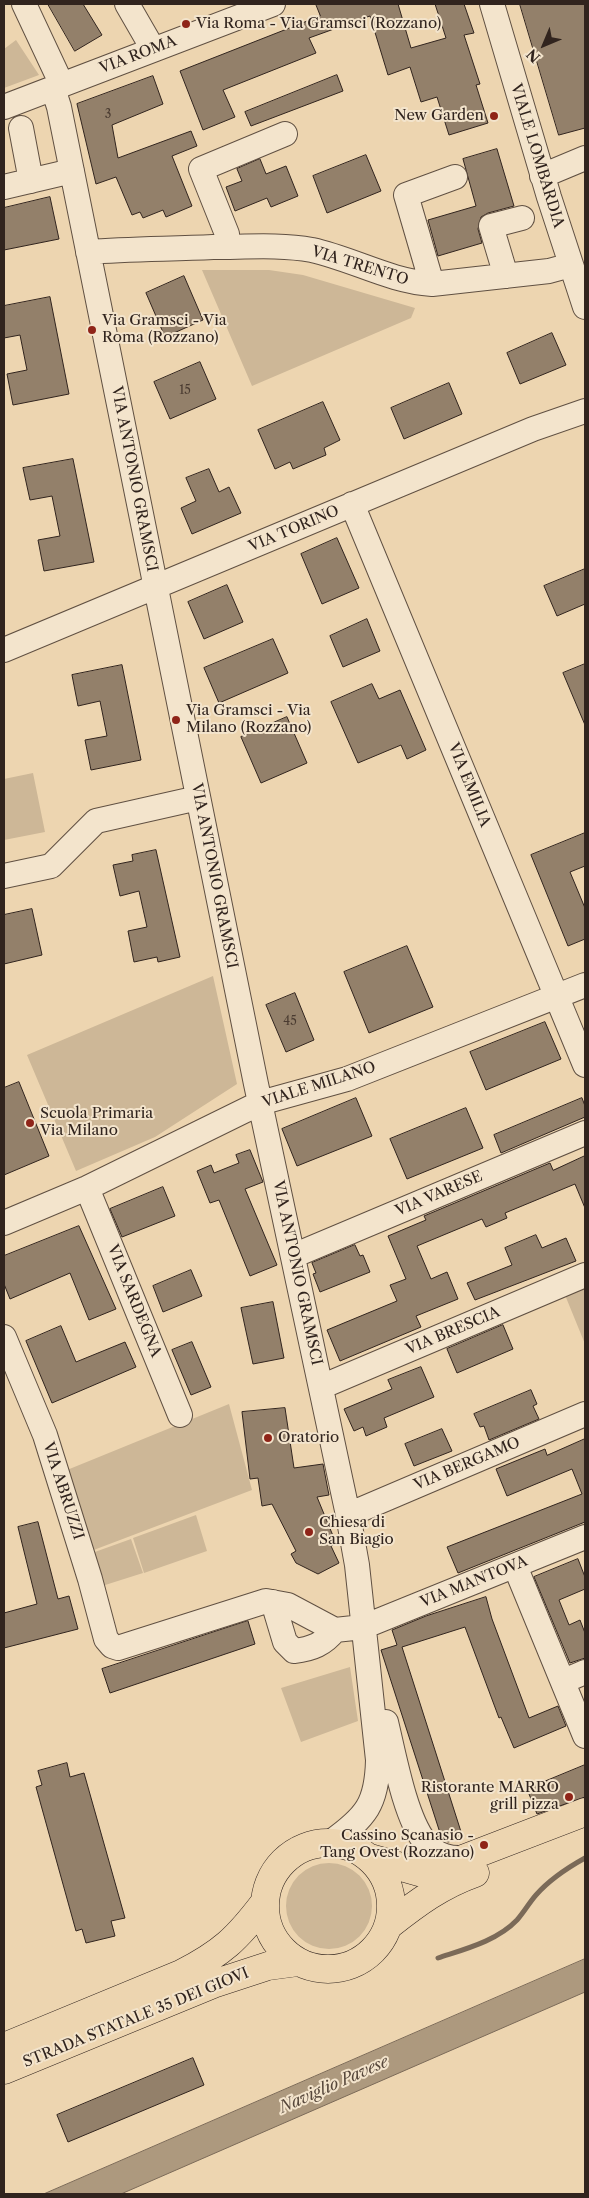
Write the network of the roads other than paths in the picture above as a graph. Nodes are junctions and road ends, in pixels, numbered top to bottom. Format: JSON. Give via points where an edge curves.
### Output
{"nodes":[{"id":1,"x":24,"y":4,"type":"edge"},
{"id":2,"x":127,"y":4,"type":"edge"},
{"id":3,"x":273,"y":4,"type":"edge"},
{"id":4,"x":492,"y":4,"type":"edge"},
{"id":5,"x":153,"y":49,"type":"junction"},
{"id":6,"x":58,"y":86,"type":"junction"},
{"id":7,"x":4,"y":107,"type":"edge"},
{"id":8,"x":21,"y":128,"type":"dead end"},
{"id":9,"x":285,"y":134,"type":"dead end"},
{"id":10,"x":585,"y":158,"type":"edge"},
{"id":11,"x":72,"y":171,"type":"junction"},
{"id":12,"x":542,"y":176,"type":"junction"},
{"id":13,"x":455,"y":177,"type":"dead end"},
{"id":14,"x":31,"y":180,"type":"junction"},
{"id":15,"x":4,"y":187,"type":"edge"},
{"id":16,"x":522,"y":218,"type":"dead end"},
{"id":17,"x":228,"y":247,"type":"junction"},
{"id":18,"x":88,"y":252,"type":"junction"},
{"id":19,"x":571,"y":265,"type":"junction"},
{"id":20,"x":506,"y":276,"type":"junction"},
{"id":21,"x":432,"y":284,"type":"junction"},
{"id":22,"x":585,"y":307,"type":"edge"},
{"id":23,"x":585,"y":411,"type":"edge"},
{"id":24,"x":352,"y":504,"type":"junction"},
{"id":25,"x":156,"y":588,"type":"junction"},
{"id":26,"x":4,"y":650,"type":"edge"},
{"id":27,"x":198,"y":798,"type":"junction"},
{"id":28,"x":4,"y":876,"type":"edge"},
{"id":29,"x":585,"y":985,"type":"edge"},
{"id":30,"x":556,"y":996,"type":"junction"},
{"id":31,"x":585,"y":1065,"type":"edge"},
{"id":32,"x":260,"y":1103,"type":"junction"},
{"id":33,"x":585,"y":1133,"type":"edge"},
{"id":34,"x":87,"y":1188,"type":"junction"},
{"id":35,"x":4,"y":1223,"type":"edge"},
{"id":36,"x":293,"y":1256,"type":"junction"},
{"id":37,"x":585,"y":1275,"type":"edge"},
{"id":38,"x":4,"y":1337,"type":"edge"},
{"id":39,"x":321,"y":1387,"type":"junction"},
{"id":40,"x":585,"y":1414,"type":"edge"},
{"id":41,"x":180,"y":1415,"type":"dead end"},
{"id":42,"x":348,"y":1515,"type":"junction"},
{"id":43,"x":585,"y":1537,"type":"edge"},
{"id":44,"x":516,"y":1566,"type":"junction"},
{"id":45,"x":273,"y":1602,"type":"junction"},
{"id":46,"x":363,"y":1627,"type":"junction"},
{"id":47,"x":335,"y":1630,"type":"junction"},
{"id":48,"x":369,"y":1666,"type":"junction"},
{"id":49,"x":585,"y":1672,"type":"edge"},
{"id":50,"x":564,"y":1682,"type":"junction"},
{"id":51,"x":585,"y":1736,"type":"edge"},
{"id":52,"x":585,"y":1812,"type":"edge"},
{"id":53,"x":585,"y":1829,"type":"edge"},
{"id":54,"x":331,"y":1842,"type":"junction"},
{"id":55,"x":474,"y":1857,"type":"junction"},
{"id":56,"x":370,"y":1858,"type":"junction"},
{"id":57,"x":265,"y":1902,"type":"junction"},
{"id":58,"x":389,"y":1925,"type":"junction"},
{"id":59,"x":298,"y":1962,"type":"junction"},
{"id":60,"x":4,"y":2047,"type":"edge"},
{"id":61,"x":4,"y":2070,"type":"edge"}],
"edges":[{"from":1,"to":6,"type":"street","name":"VIA ANTONIO GRAMSCI"},
{"from":2,"to":5,"type":"street"},
{"from":3,"to":5,"type":"street","name":"VIA ROMA"},
{"from":4,"to":12,"type":"street","name":"VIALE LOMBARDIA"},
{"from":5,"to":6,"type":"street","name":"VIA ROMA"},
{"from":6,"to":7,"type":"street","name":"VIA ROMA"},
{"from":6,"to":11,"type":"street","name":"VIA ANTONIO GRAMSCI"},
{"from":8,"to":14,"type":"street"},
{"from":9,"to":17,"type":"street","via":[[201,169],[227,234]]},
{"from":10,"to":12,"type":"street"},
{"from":11,"to":14,"type":"street"},
{"from":11,"to":18,"type":"street","name":"VIA ANTONIO GRAMSCI"},
{"from":12,"to":19,"type":"street","name":"VIALE LOMBARDIA"},
{"from":13,"to":21,"type":"street","via":[[406,194]]},
{"from":14,"to":15,"type":"street"},
{"from":16,"to":20,"type":"street","via":[[491,226]]},
{"from":17,"to":18,"type":"street","name":"VIA TRENTO"},
{"from":17,"to":21,"type":"street","name":"VIA TRENTO","via":[[312,250],[385,276]]},
{"from":18,"to":25,"type":"street","name":"VIA ANTONIO GRAMSCI"},
{"from":19,"to":20,"type":"street","name":"VIA TRENTO"},
{"from":19,"to":22,"type":"street","name":"VIALE LOMBARDIA"},
{"from":20,"to":21,"type":"street","name":"VIA TRENTO"},
{"from":23,"to":24,"type":"street","name":"VIA TORINO","via":[[533,429]]},
{"from":24,"to":25,"type":"street","name":"VIA TORINO"},
{"from":24,"to":30,"type":"street","name":"VIA EMILIA"},
{"from":25,"to":26,"type":"street","name":"VIA TORINO"},
{"from":25,"to":27,"type":"street","name":"VIA ANTONIO GRAMSCI"},
{"from":27,"to":28,"type":"street","via":[[96,821],[51,866]]},
{"from":27,"to":32,"type":"street","name":"VIA ANTONIO GRAMSCI"},
{"from":29,"to":30,"type":"street","name":"VIALE MILANO"},
{"from":30,"to":31,"type":"street","name":"VIA EMILIA"},
{"from":30,"to":32,"type":"street","name":"VIALE MILANO","via":[[347,1079]]},
{"from":32,"to":34,"type":"street","name":"VIALE MILANO"},
{"from":32,"to":36,"type":"street","name":"VIA ANTONIO GRAMSCI"},
{"from":33,"to":36,"type":"street","name":"VIA VARESE"},
{"from":34,"to":35,"type":"street","name":"VIALE MILANO"},
{"from":34,"to":41,"type":"street","name":"VIA SARDEGNA"},
{"from":36,"to":39,"type":"street","name":"VIA ANTONIO GRAMSCI"},
{"from":37,"to":39,"type":"street","name":"VIA BRESCIA"},
{"from":38,"to":45,"type":"street","name":"VIA ABRUZZI","via":[[45,1434],[106,1639],[112,1646],[126,1648],[266,1601]]},
{"from":39,"to":42,"type":"street","name":"VIA ANTONIO GRAMSCI"},
{"from":40,"to":42,"type":"street","name":"VIA BERGAMO"},
{"from":42,"to":46,"type":"street","name":"VIA ANTONIO GRAMSCI"},
{"from":43,"to":44,"type":"street","name":"VIA MANTOVA"},
{"from":44,"to":46,"type":"street","name":"VIA MANTOVA"},
{"from":44,"to":50,"type":"street"},
{"from":45,"to":47,"type":"street","via":[[288,1605]]},
{"from":45,"to":47,"type":"street","via":[[285,1642],[294,1651],[310,1649],[328,1640]]},
{"from":46,"to":47,"type":"street","name":"VIA MANTOVA"},
{"from":46,"to":48,"type":"street","name":"VIA ANTONIO GRAMSCI"},
{"from":48,"to":54,"type":"street","name":"VIA ANTONIO GRAMSCI","via":[[378,1786],[370,1806]]},
{"from":48,"to":55,"type":"street","name":"VIA ANTONIO GRAMSCI","via":[[414,1825],[426,1844],[445,1857]]},
{"from":49,"to":50,"type":"street"},
{"from":50,"to":51,"type":"street"},
{"from":52,"to":55,"type":"main road"},
{"from":53,"to":58,"type":"main road","via":[[441,1887],[423,1897]]},
{"from":54,"to":56,"type":"main road","via":[[352,1847]]},
{"from":54,"to":57,"type":"main road","via":[[311,1844],[293,1853],[279,1866],[269,1883]]},
{"from":55,"to":56,"type":"main road","via":[[419,1872]]},
{"from":56,"to":58,"type":"main road","via":[[390,1888],[392,1907]]},
{"from":57,"to":59,"type":"main road","via":[[266,1920],[273,1936]]},
{"from":57,"to":60,"type":"main road","name":"STRADA STATALE 35 DEI GIOVI","via":[[227,1947],[206,1961]]},
{"from":58,"to":59,"type":"main road","via":[[379,1945],[362,1960],[341,1969],[319,1969]]},
{"from":59,"to":61,"type":"main road","name":"STRADA STATALE 35 DEI GIOVI","via":[[268,1966],[213,1984]]}]}
